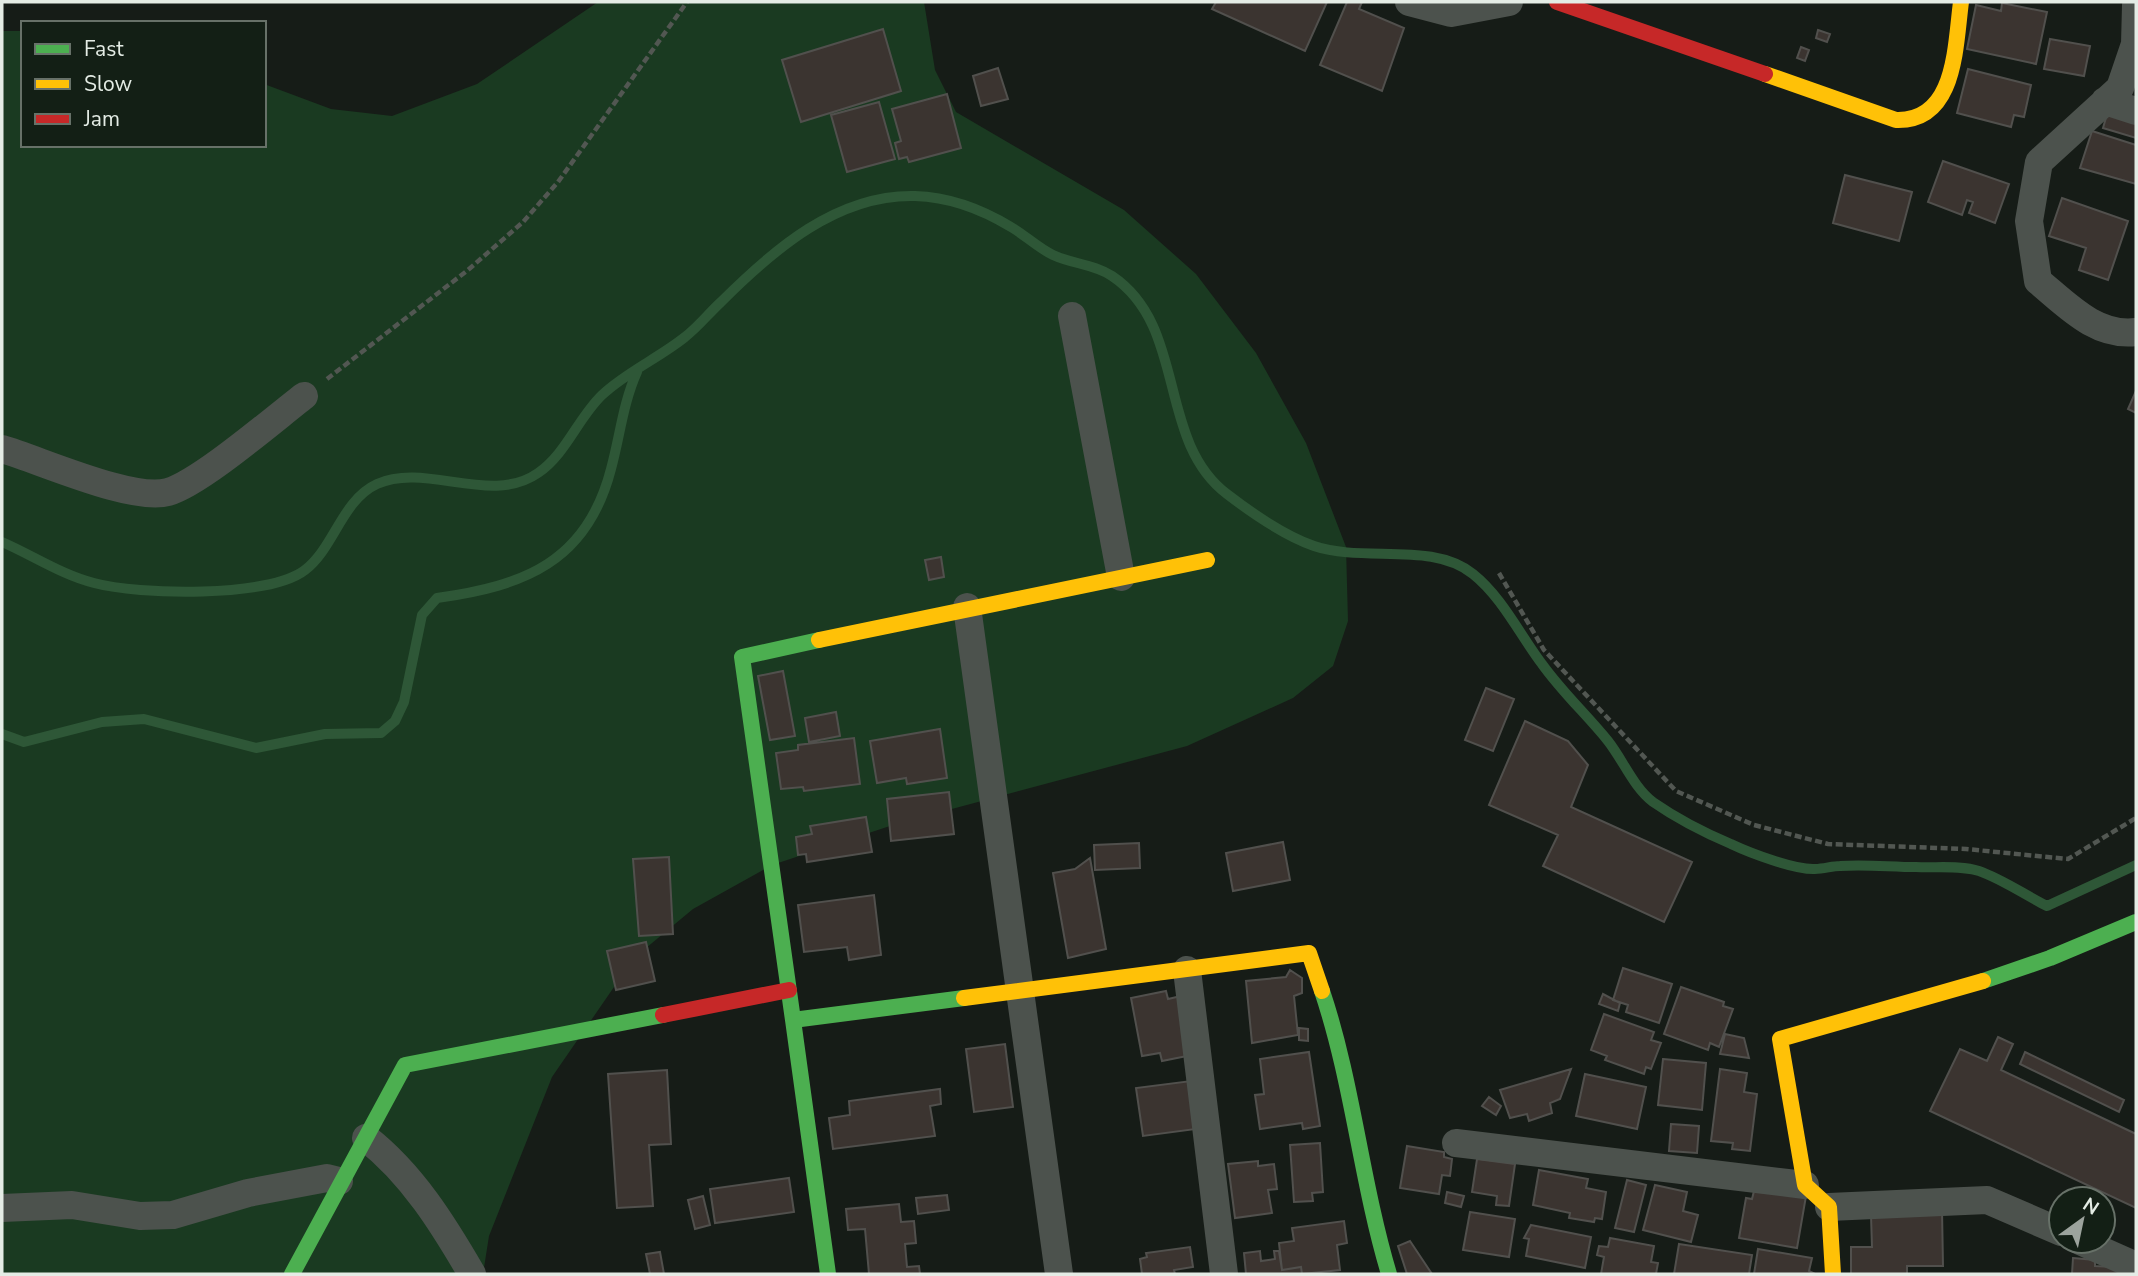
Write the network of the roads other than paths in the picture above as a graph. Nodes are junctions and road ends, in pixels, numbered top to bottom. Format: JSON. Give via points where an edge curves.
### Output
{"nodes":[{"id":1,"x":1409,"y":2,"type":"edge"},
{"id":2,"x":1509,"y":2,"type":"edge"},
{"id":3,"x":1557,"y":2,"type":"edge"},
{"id":4,"x":1961,"y":2,"type":"edge"},
{"id":5,"x":2136,"y":5,"type":"edge"},
{"id":6,"x":2105,"y":101,"type":"junction"},
{"id":7,"x":2136,"y":111,"type":"edge"},
{"id":8,"x":1072,"y":316,"type":"dead end"},
{"id":9,"x":2136,"y":332,"type":"edge"},
{"id":10,"x":304,"y":396,"type":"road end"},
{"id":11,"x":2,"y":449,"type":"edge"},
{"id":12,"x":1207,"y":561,"type":"dead end"},
{"id":13,"x":1121,"y":577,"type":"junction"},
{"id":14,"x":967,"y":607,"type":"junction"},
{"id":15,"x":2136,"y":922,"type":"edge"},
{"id":16,"x":1187,"y":971,"type":"junction"},
{"id":17,"x":789,"y":990,"type":"junction"},
{"id":18,"x":1020,"y":991,"type":"junction"},
{"id":19,"x":793,"y":1020,"type":"junction"},
{"id":20,"x":366,"y":1138,"type":"junction"},
{"id":21,"x":1456,"y":1143,"type":"dead end"},
{"id":22,"x":339,"y":1181,"type":"junction"},
{"id":23,"x":1805,"y":1185,"type":"junction"},
{"id":24,"x":1829,"y":1207,"type":"junction"},
{"id":25,"x":2,"y":1208,"type":"edge"},
{"id":26,"x":2047,"y":1227,"type":"edge"},
{"id":27,"x":2111,"y":1255,"type":"edge"},
{"id":28,"x":2136,"y":1266,"type":"edge"},
{"id":29,"x":292,"y":1274,"type":"edge"},
{"id":30,"x":471,"y":1274,"type":"edge"},
{"id":31,"x":828,"y":1274,"type":"edge"},
{"id":32,"x":1059,"y":1274,"type":"edge"},
{"id":33,"x":1224,"y":1274,"type":"edge"},
{"id":34,"x":1388,"y":1274,"type":"edge"},
{"id":35,"x":1833,"y":1274,"type":"edge"}],
"edges":[{"from":1,"to":2,"type":"street","via":[[1451,13]]},
{"from":3,"to":4,"type":"street","via":[[1896,120],[1919,119],[1936,106],[1950,74]]},
{"from":5,"to":6,"type":"street","via":[[2135,44],[2120,88]]},
{"from":6,"to":7,"type":"street"},
{"from":6,"to":9,"type":"street","via":[[2039,162],[2029,221],[2038,281],[2086,321],[2120,334]]},
{"from":8,"to":13,"type":"street"},
{"from":10,"to":11,"type":"street","via":[[202,473],[167,493],[125,490]]},
{"from":12,"to":13,"type":"street"},
{"from":13,"to":14,"type":"street"},
{"from":14,"to":17,"type":"street","via":[[742,657]]},
{"from":14,"to":18,"type":"street"},
{"from":15,"to":23,"type":"street","via":[[2077,950],[1995,978],[1780,1040]]},
{"from":16,"to":18,"type":"street"},
{"from":16,"to":33,"type":"street"},
{"from":16,"to":34,"type":"street","via":[[1309,953],[1340,1045],[1371,1215]]},
{"from":17,"to":19,"type":"street"},
{"from":17,"to":20,"type":"street","via":[[405,1065]]},
{"from":18,"to":19,"type":"street"},
{"from":18,"to":32,"type":"street"},
{"from":19,"to":31,"type":"street"},
{"from":20,"to":22,"type":"street"},
{"from":20,"to":30,"type":"street","via":[[393,1159],[444,1227]]},
{"from":21,"to":23,"type":"street"},
{"from":22,"to":25,"type":"street","via":[[327,1178],[248,1193],[173,1215],[140,1216],[72,1205]]},
{"from":22,"to":29,"type":"street"},
{"from":23,"to":24,"type":"street"},
{"from":24,"to":26,"type":"street","via":[[1987,1200]]},
{"from":24,"to":35,"type":"street"},
{"from":27,"to":28,"type":"street"}]}
